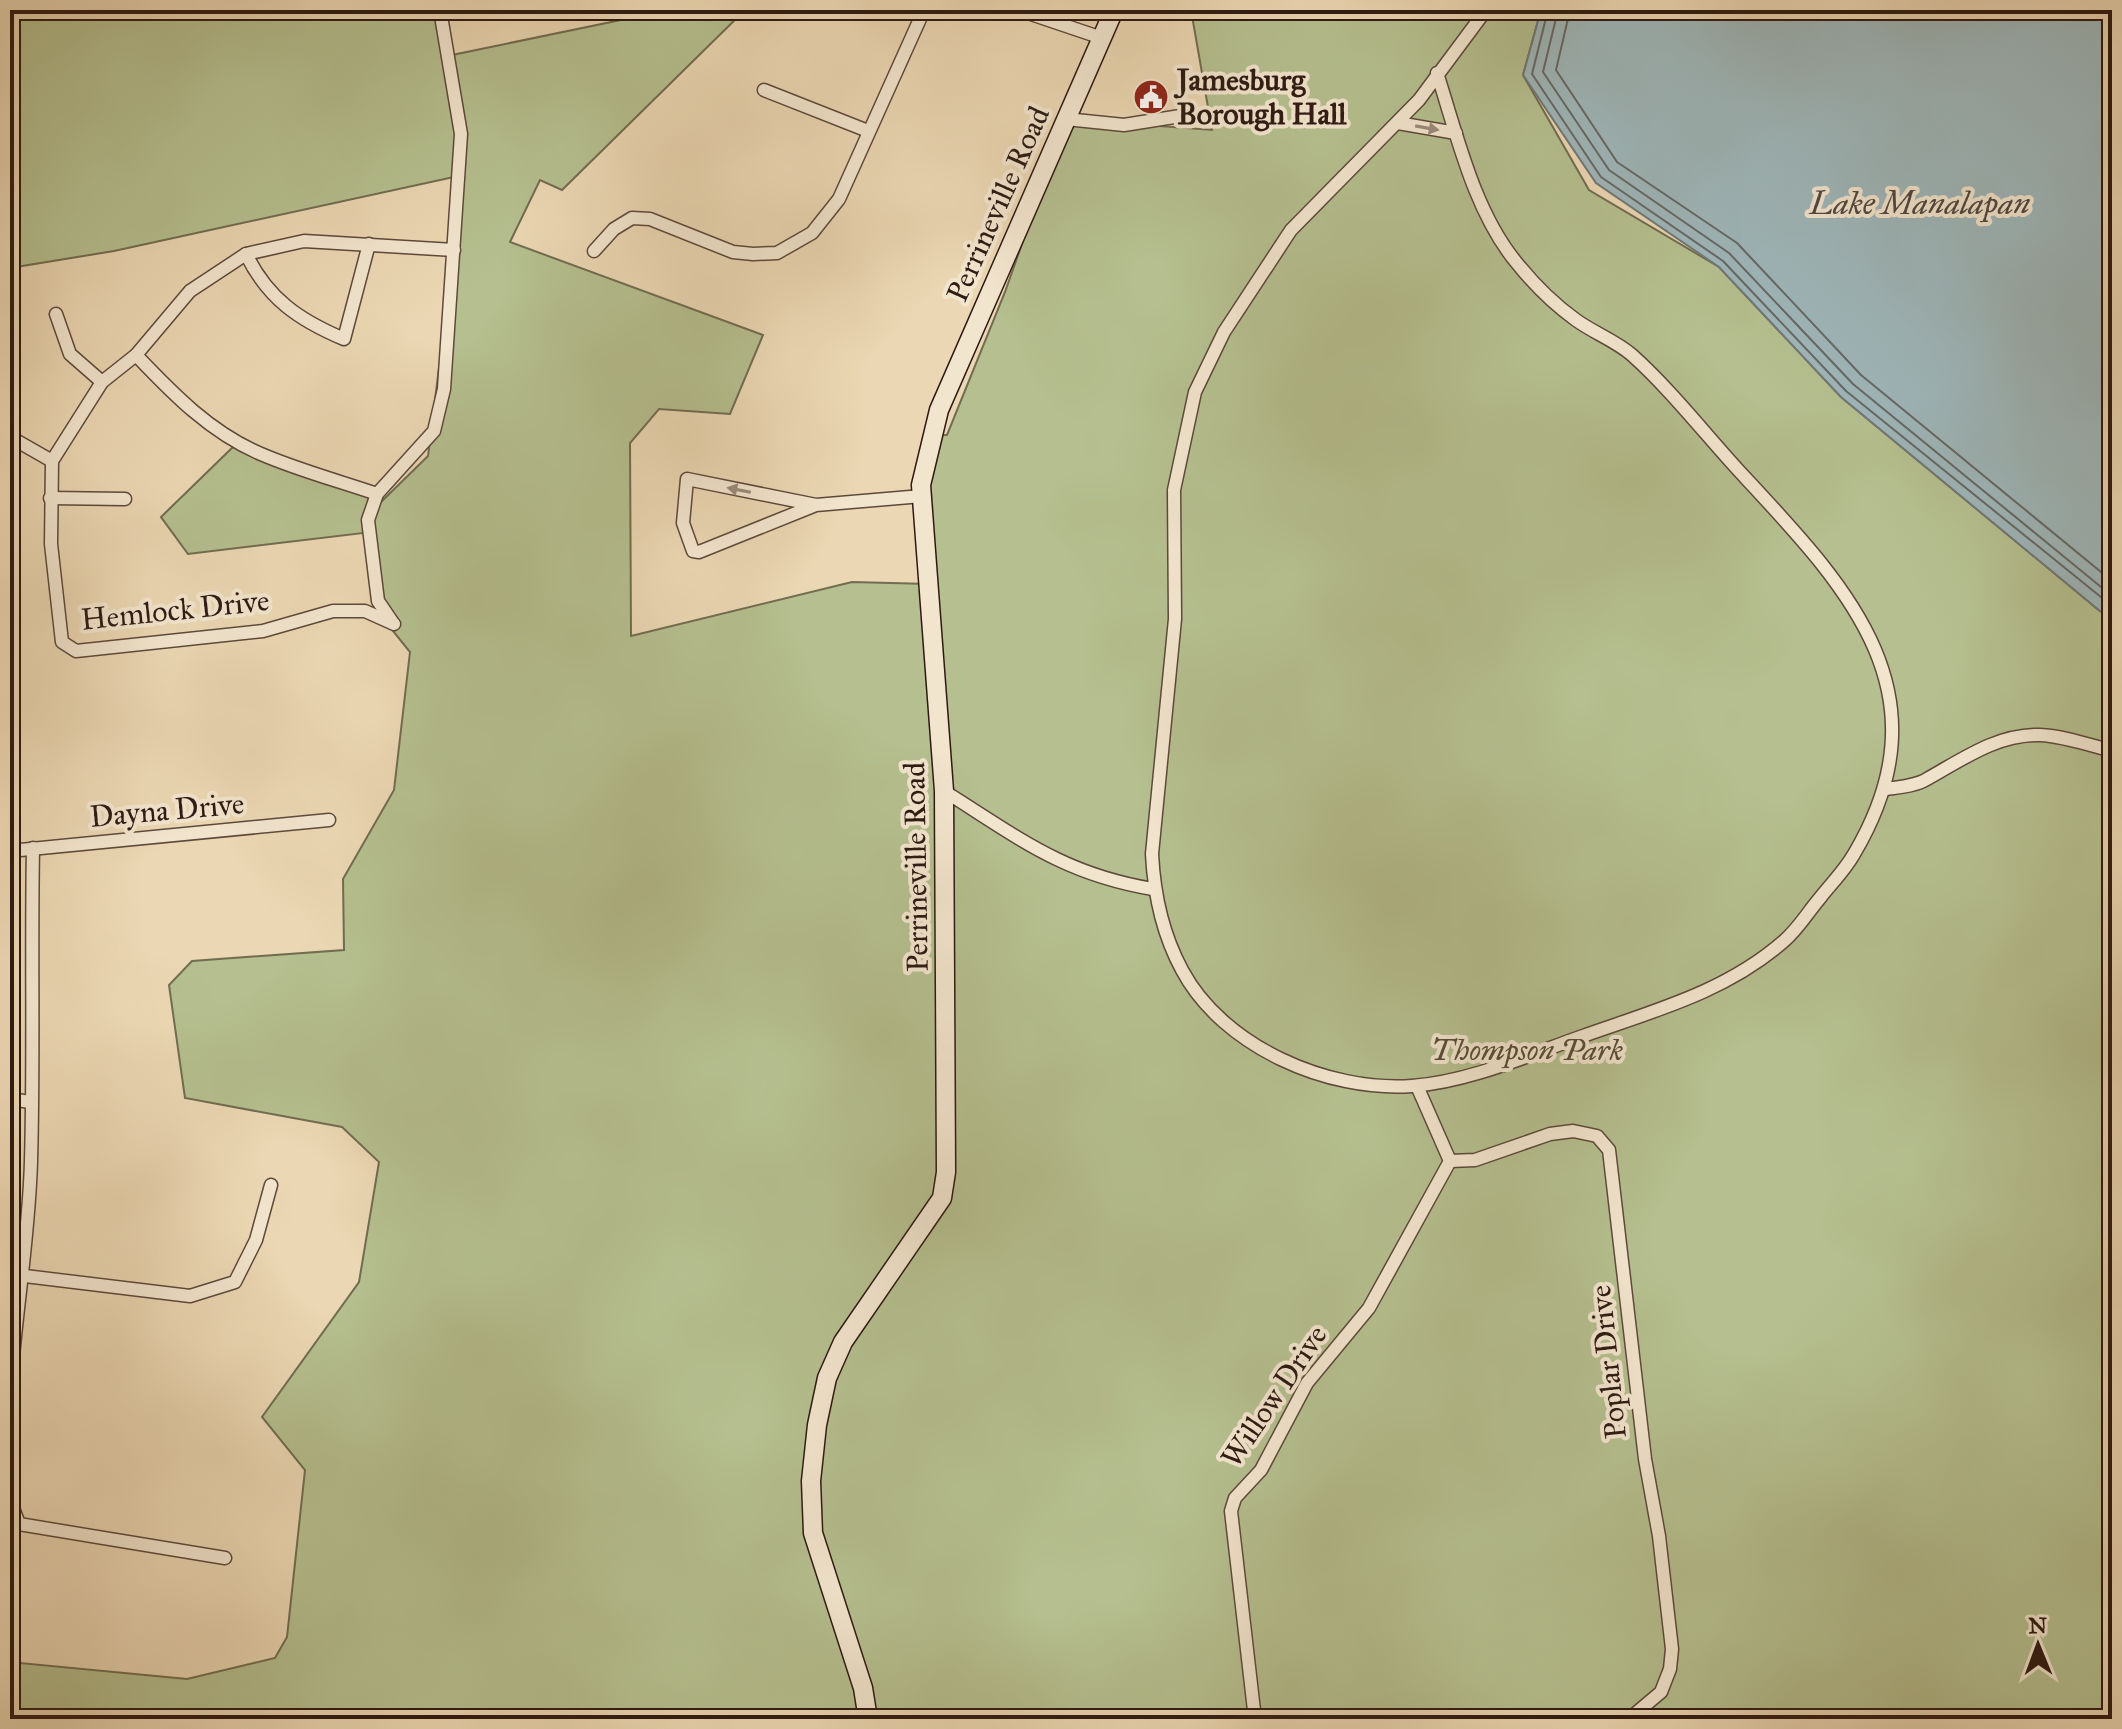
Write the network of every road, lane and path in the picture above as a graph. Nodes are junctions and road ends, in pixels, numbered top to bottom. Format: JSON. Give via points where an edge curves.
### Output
{"nodes":[{"id":1,"x":440,"y":10,"type":"edge"},
{"id":2,"x":924,"y":10,"type":"edge"},
{"id":3,"x":1019,"y":10,"type":"edge"},
{"id":4,"x":1114,"y":10,"type":"edge"},
{"id":5,"x":1486,"y":10,"type":"edge"},
{"id":6,"x":1102,"y":38,"type":"junction"},
{"id":7,"x":1437,"y":73,"type":"junction"},
{"id":8,"x":764,"y":90,"type":"dead end"},
{"id":9,"x":1193,"y":114,"type":"dead end"},
{"id":10,"x":1066,"y":119,"type":"junction"},
{"id":11,"x":1398,"y":123,"type":"junction"},
{"id":12,"x":868,"y":131,"type":"junction"},
{"id":13,"x":1456,"y":133,"type":"junction"},
{"id":14,"x":369,"y":244,"type":"junction"},
{"id":15,"x":454,"y":250,"type":"junction"},
{"id":16,"x":594,"y":251,"type":"dead end"},
{"id":17,"x":246,"y":254,"type":"junction"},
{"id":18,"x":56,"y":314,"type":"dead end"},
{"id":19,"x":136,"y":355,"type":"junction"},
{"id":20,"x":102,"y":382,"type":"junction"},
{"id":21,"x":10,"y":437,"type":"edge"},
{"id":22,"x":52,"y":461,"type":"junction"},
{"id":23,"x":377,"y":494,"type":"junction"},
{"id":24,"x":922,"y":496,"type":"junction"},
{"id":25,"x":50,"y":498,"type":"junction"},
{"id":26,"x":125,"y":499,"type":"dead end"},
{"id":27,"x":816,"y":505,"type":"junction"},
{"id":28,"x":2112,"y":751,"type":"edge"},
{"id":29,"x":1886,"y":789,"type":"junction"},
{"id":30,"x":944,"y":791,"type":"junction"},
{"id":31,"x":329,"y":820,"type":"dead end"},
{"id":32,"x":33,"y":848,"type":"junction"},
{"id":33,"x":10,"y":851,"type":"edge"},
{"id":34,"x":1153,"y":889,"type":"junction"},
{"id":35,"x":1417,"y":1086,"type":"junction"},
{"id":36,"x":10,"y":1099,"type":"edge"},
{"id":37,"x":30,"y":1102,"type":"junction"},
{"id":38,"x":1450,"y":1161,"type":"junction"},
{"id":39,"x":271,"y":1185,"type":"dead end"},
{"id":40,"x":25,"y":1276,"type":"junction"},
{"id":41,"x":10,"y":1393,"type":"edge"},
{"id":42,"x":10,"y":1500,"type":"edge"},
{"id":43,"x":14,"y":1526,"type":"edge"},
{"id":44,"x":225,"y":1558,"type":"dead end"},
{"id":45,"x":868,"y":1719,"type":"edge"},
{"id":46,"x":1255,"y":1719,"type":"edge"},
{"id":47,"x":1629,"y":1719,"type":"edge"}],
"edges":[{"from":1,"to":15,"type":"street","via":[[461,134]]},
{"from":2,"to":12,"type":"street"},
{"from":3,"to":6,"type":"street"},
{"from":4,"to":6,"type":"street","name":"Perrineville Road"},
{"from":5,"to":7,"type":"street"},
{"from":6,"to":10,"type":"street","name":"Perrineville Road"},
{"from":7,"to":11,"type":"street"},
{"from":7,"to":13,"type":"street"},
{"from":8,"to":12,"type":"street"},
{"from":9,"to":10,"type":"street","via":[[1124,125]]},
{"from":10,"to":24,"type":"street","name":"Perrineville Road","via":[[939,410],[926,453]]},
{"from":11,"to":13,"type":"street","one_way":true},
{"from":11,"to":34,"type":"street","via":[[1291,230],[1224,332],[1195,392],[1174,490],[1175,619],[1155,795]]},
{"from":12,"to":16,"type":"street","via":[[839,199],[795,246],[777,253],[733,252],[650,219],[632,218]]},
{"from":13,"to":29,"type":"street","via":[[1502,244],[1520,267],[1573,318],[1630,354],[1813,550],[1857,609],[1882,663],[1893,723]]},
{"from":14,"to":15,"type":"street","name":"Hemlock Drive"},
{"from":14,"to":17,"type":"street","name":"Hemlock Drive","via":[[304,241]]},
{"from":14,"to":17,"type":"street","via":[[344,339],[279,303]]},
{"from":15,"to":23,"type":"street","via":[[444,389],[434,431]]},
{"from":17,"to":19,"type":"street","name":"Hemlock Drive","via":[[190,291]]},
{"from":18,"to":20,"type":"street","via":[[70,354]]},
{"from":19,"to":20,"type":"street","name":"Hemlock Drive"},
{"from":19,"to":23,"type":"street","via":[[179,401],[220,432],[260,454]]},
{"from":20,"to":22,"type":"street","name":"Hemlock Drive"},
{"from":21,"to":22,"type":"street"},
{"from":22,"to":25,"type":"street","name":"Hemlock Drive"},
{"from":23,"to":25,"type":"street","name":"Hemlock Drive","via":[[368,520],[376,588],[378,601],[394,624],[365,611],[333,611],[263,631],[76,651],[62,642]]},
{"from":24,"to":27,"type":"street"},
{"from":24,"to":30,"type":"street","name":"Perrineville Road"},
{"from":25,"to":26,"type":"street"},
{"from":27,"to":27,"type":"street","one_way":true,"via":[[687,479],[683,523],[693,551],[699,552]]},
{"from":28,"to":29,"type":"street","via":[[2063,738],[2018,737],[1948,764],[1925,781]]},
{"from":29,"to":35,"type":"street","via":[[1853,856],[1788,938],[1744,973],[1573,1040]]},
{"from":30,"to":34,"type":"street","via":[[1075,870]]},
{"from":30,"to":45,"type":"street","name":"Perrineville Road","via":[[948,1137],[942,1198],[843,1342],[827,1378],[811,1481],[813,1533]]},
{"from":31,"to":32,"type":"street","name":"Dayna Drive"},
{"from":32,"to":33,"type":"street","name":"Dayna Drive"},
{"from":32,"to":37,"type":"street"},
{"from":34,"to":35,"type":"street","via":[[1183,972],[1233,1033],[1299,1068],[1338,1080]]},
{"from":35,"to":38,"type":"street"},
{"from":36,"to":37,"type":"street"},
{"from":37,"to":40,"type":"street"},
{"from":38,"to":46,"type":"street","name":"Willow Drive","via":[[1369,1308],[1307,1383],[1261,1470],[1235,1498],[1232,1542]]},
{"from":38,"to":47,"type":"street","name":"Poplar Drive","via":[[1475,1160],[1573,1131],[1597,1136],[1609,1150],[1672,1649],[1661,1692]]},
{"from":39,"to":40,"type":"street","via":[[256,1240],[235,1282],[190,1296]]},
{"from":40,"to":41,"type":"street"},
{"from":42,"to":43,"type":"street"},
{"from":43,"to":44,"type":"street"}]}
